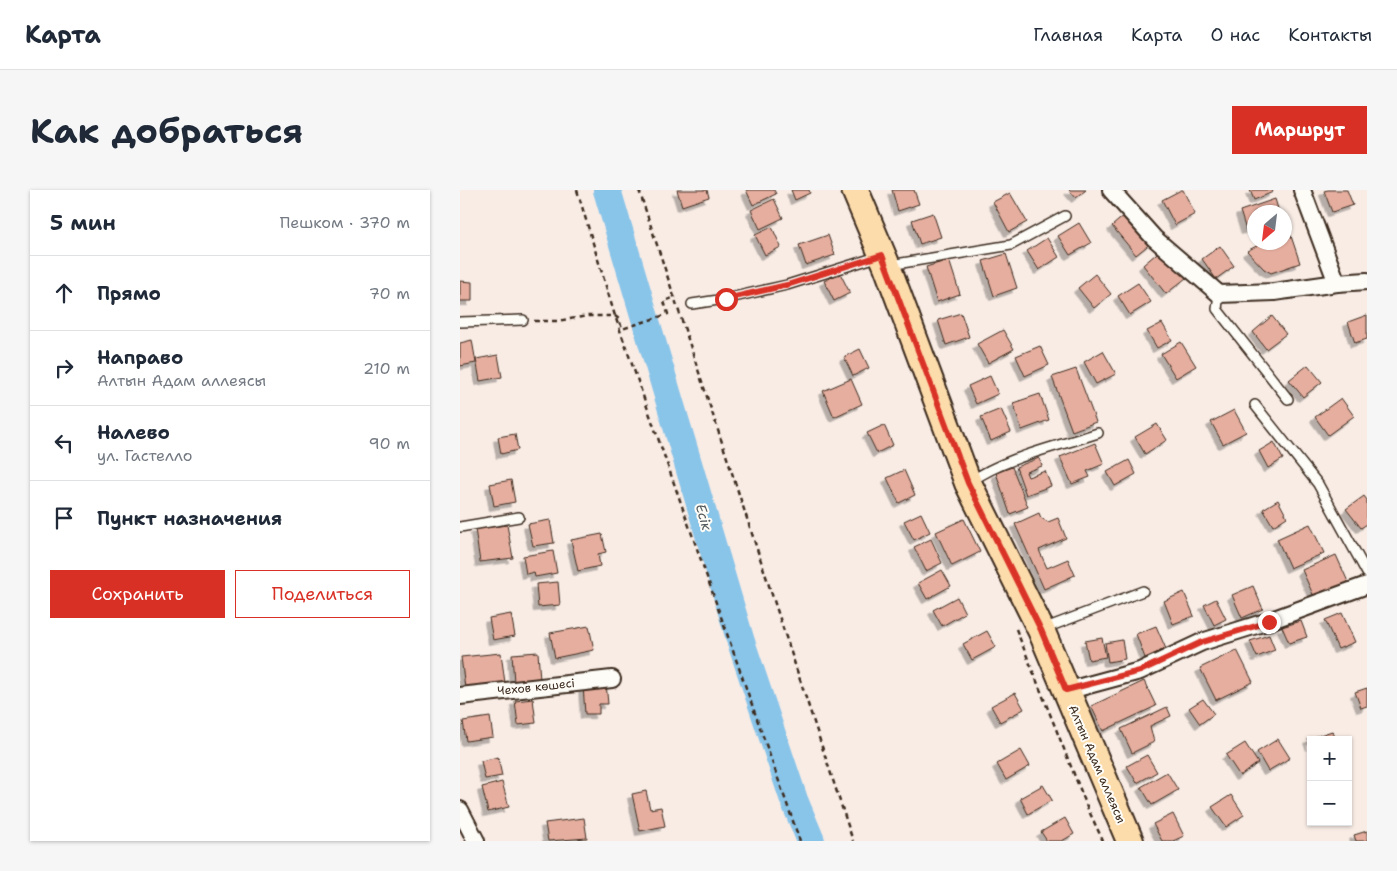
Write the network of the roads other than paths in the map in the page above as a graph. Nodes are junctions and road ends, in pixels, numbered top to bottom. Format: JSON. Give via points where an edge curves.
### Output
{"nodes":[{"id":1,"x":855,"y":190,"type":"edge"},
{"id":2,"x":1111,"y":190,"type":"edge"},
{"id":3,"x":1302,"y":190,"type":"edge"},
{"id":4,"x":1065,"y":216,"type":"dead end"},
{"id":5,"x":885,"y":260,"type":"junction"},
{"id":6,"x":1367,"y":281,"type":"edge"},
{"id":7,"x":1337,"y":283,"type":"junction"},
{"id":8,"x":1219,"y":294,"type":"junction"},
{"id":9,"x":692,"y":304,"type":"dead end"},
{"id":10,"x":523,"y":320,"type":"road end"},
{"id":11,"x":460,"y":322,"type":"edge"},
{"id":12,"x":1288,"y":399,"type":"dead end"},
{"id":13,"x":1255,"y":404,"type":"dead end"},
{"id":14,"x":1098,"y":433,"type":"dead end"},
{"id":15,"x":968,"y":483,"type":"junction"},
{"id":16,"x":519,"y":517,"type":"dead end"},
{"id":17,"x":460,"y":527,"type":"edge"},
{"id":18,"x":1367,"y":573,"type":"edge"},
{"id":19,"x":1367,"y":585,"type":"edge"},
{"id":20,"x":1143,"y":591,"type":"dead end"},
{"id":21,"x":1041,"y":630,"type":"junction"},
{"id":22,"x":612,"y":679,"type":"dead end"},
{"id":23,"x":1066,"y":690,"type":"junction"},
{"id":24,"x":460,"y":696,"type":"edge"},
{"id":25,"x":460,"y":810,"type":"edge"},
{"id":26,"x":476,"y":841,"type":"edge"},
{"id":27,"x":1130,"y":841,"type":"edge"}],
"edges":[{"from":1,"to":5,"type":"main road","name":"Алтын Адам аллеясы"},
{"from":2,"to":8,"type":"street","via":[[1154,238]]},
{"from":3,"to":7,"type":"street"},
{"from":4,"to":5,"type":"lane","via":[[1011,244]]},
{"from":5,"to":9,"type":"lane","via":[[726,299]]},
{"from":5,"to":15,"type":"main road","name":"Алтын Адам аллеясы"},
{"from":6,"to":7,"type":"street"},
{"from":7,"to":8,"type":"street","via":[[1274,292]]},
{"from":8,"to":12,"type":"lane","via":[[1217,309]]},
{"from":10,"to":11,"type":"lane"},
{"from":13,"to":18,"type":"lane","via":[[1318,484]]},
{"from":14,"to":15,"type":"lane","via":[[1020,458],[982,473]]},
{"from":15,"to":21,"type":"main road","name":"Алтын Адам аллеясы"},
{"from":16,"to":17,"type":"lane"},
{"from":19,"to":23,"type":"street","via":[[1269,622],[1202,642],[1140,671]]},
{"from":20,"to":21,"type":"lane"},
{"from":21,"to":23,"type":"main road","name":"Алтын Адам аллеясы"},
{"from":22,"to":24,"type":"street","name":"Чехов көшесі"},
{"from":23,"to":27,"type":"main road","name":"Алтын Адам аллеясы"},
{"from":25,"to":26,"type":"street"}]}
